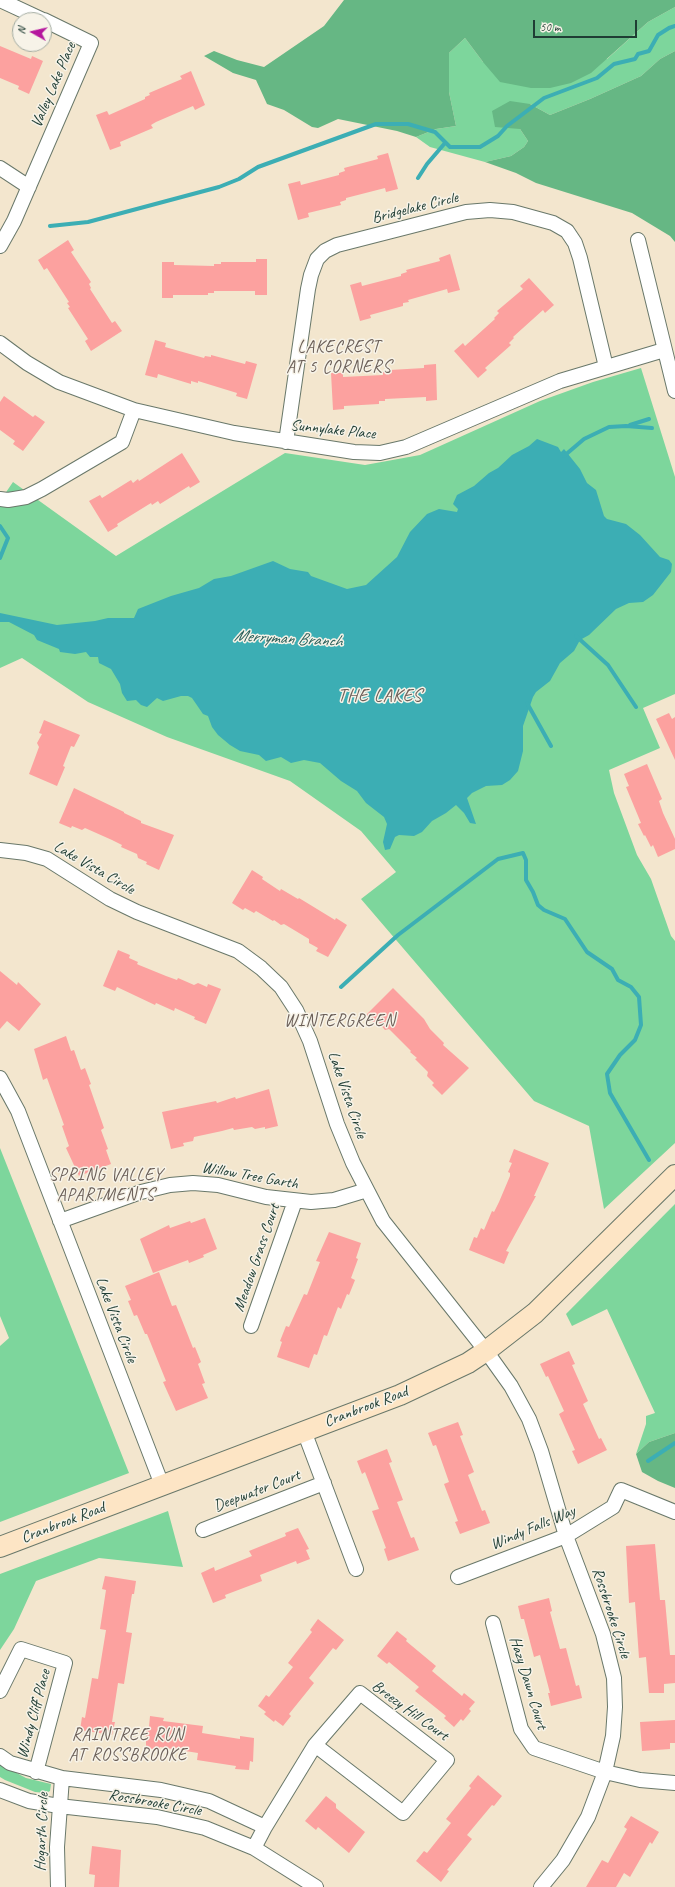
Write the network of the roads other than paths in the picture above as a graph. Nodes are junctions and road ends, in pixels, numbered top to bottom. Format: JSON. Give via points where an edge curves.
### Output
{"nodes":[{"id":1,"x":0,"y":0,"type":"edge"},
{"id":2,"x":26,"y":12,"type":"edge"},
{"id":3,"x":52,"y":24,"type":"edge"},
{"id":4,"x":0,"y":168,"type":"edge"},
{"id":5,"x":28,"y":187,"type":"junction"},
{"id":6,"x":638,"y":240,"type":"dead end"},
{"id":7,"x":0,"y":246,"type":"edge"},
{"id":8,"x":0,"y":343,"type":"edge"},
{"id":9,"x":664,"y":350,"type":"junction"},
{"id":10,"x":606,"y":367,"type":"junction"},
{"id":11,"x":675,"y":391,"type":"edge"},
{"id":12,"x":134,"y":410,"type":"junction"},
{"id":13,"x":286,"y":442,"type":"junction"},
{"id":14,"x":0,"y":500,"type":"edge"},
{"id":15,"x":0,"y":850,"type":"edge"},
{"id":16,"x":0,"y":1078,"type":"edge"},
{"id":17,"x":675,"y":1175,"type":"edge"},
{"id":18,"x":367,"y":1190,"type":"junction"},
{"id":19,"x":295,"y":1201,"type":"junction"},
{"id":20,"x":60,"y":1221,"type":"junction"},
{"id":21,"x":251,"y":1326,"type":"dead end"},
{"id":22,"x":486,"y":1351,"type":"junction"},
{"id":23,"x":304,"y":1431,"type":"junction"},
{"id":24,"x":324,"y":1483,"type":"junction"},
{"id":25,"x":162,"y":1485,"type":"junction"},
{"id":26,"x":675,"y":1512,"type":"edge"},
{"id":27,"x":203,"y":1530,"type":"dead end"},
{"id":28,"x":566,"y":1536,"type":"junction"},
{"id":29,"x":0,"y":1547,"type":"edge"},
{"id":30,"x":356,"y":1569,"type":"dead end"},
{"id":31,"x":458,"y":1577,"type":"dead end"},
{"id":32,"x":493,"y":1623,"type":"dead end"},
{"id":33,"x":0,"y":1691,"type":"edge"},
{"id":34,"x":315,"y":1745,"type":"junction"},
{"id":35,"x":0,"y":1756,"type":"edge"},
{"id":36,"x":36,"y":1772,"type":"junction"},
{"id":37,"x":605,"y":1772,"type":"junction"},
{"id":38,"x":62,"y":1778,"type":"junction"},
{"id":39,"x":675,"y":1783,"type":"edge"},
{"id":40,"x":0,"y":1790,"type":"edge"},
{"id":41,"x":59,"y":1806,"type":"junction"},
{"id":42,"x":265,"y":1827,"type":"junction"},
{"id":43,"x":254,"y":1848,"type":"junction"},
{"id":44,"x":58,"y":1887,"type":"edge"},
{"id":45,"x":316,"y":1887,"type":"edge"},
{"id":46,"x":541,"y":1887,"type":"edge"}],
"edges":[{"from":1,"to":2,"type":"street","name":"Valley Lake Place"},
{"from":3,"to":5,"type":"street","name":"Valley Lake Place","via":[[92,43]]},
{"from":4,"to":5,"type":"street"},
{"from":5,"to":7,"type":"street","name":"Valley Lake Place"},
{"from":6,"to":9,"type":"street"},
{"from":8,"to":12,"type":"street","name":"Sunnylake Place","via":[[59,382]]},
{"from":9,"to":10,"type":"street","name":"Sunnylake Place"},
{"from":9,"to":11,"type":"street"},
{"from":10,"to":13,"type":"street","name":"Sunnylake Place","via":[[560,382],[406,447],[380,453],[354,452]]},
{"from":10,"to":13,"type":"street","name":"Bridgelake Circle","via":[[580,258],[575,243],[567,231],[553,223],[514,212],[466,212],[337,245],[317,259],[308,289]]},
{"from":12,"to":13,"type":"street","name":"Sunnylake Place"},
{"from":12,"to":14,"type":"street","via":[[122,442],[26,497]]},
{"from":15,"to":18,"type":"street","name":"Lake Vista Circle","via":[[47,859],[110,899],[137,912],[238,950],[261,968],[281,987],[296,1010],[310,1040],[337,1124]]},
{"from":16,"to":20,"type":"street","name":"Lake Vista Circle","via":[[18,1112]]},
{"from":17,"to":22,"type":"street","name":"Cranbrook Road","via":[[534,1313]]},
{"from":18,"to":19,"type":"street","name":"Willow Tree Garth","via":[[334,1200]]},
{"from":18,"to":22,"type":"street","name":"Lake Vista Circle","via":[[383,1221]]},
{"from":19,"to":20,"type":"street","name":"Willow Tree Garth","via":[[218,1185],[193,1183],[141,1192]]},
{"from":19,"to":21,"type":"street","name":"Meadow Grass Court"},
{"from":20,"to":25,"type":"street","name":"Lake Vista Circle"},
{"from":22,"to":23,"type":"street","name":"Cranbrook Road","via":[[425,1384]]},
{"from":22,"to":28,"type":"street","name":"Rossbrooke Circle","via":[[512,1386],[529,1418]]},
{"from":23,"to":24,"type":"street","name":"Deepwater Court"},
{"from":23,"to":25,"type":"street","name":"Cranbrook Road"},
{"from":24,"to":27,"type":"street","name":"Deepwater Court"},
{"from":24,"to":30,"type":"street","name":"Deepwater Court"},
{"from":25,"to":29,"type":"street","name":"Cranbrook Road"},
{"from":26,"to":28,"type":"street","name":"Windy Falls Way","via":[[620,1490],[613,1507]]},
{"from":28,"to":31,"type":"street","name":"Windy Falls Way"},
{"from":28,"to":37,"type":"street","name":"Rossbrooke Circle","via":[[603,1634],[614,1678],[616,1708]]},
{"from":32,"to":37,"type":"street","name":"Hazy Dawn Court","via":[[521,1730],[527,1740],[542,1752]]},
{"from":33,"to":36,"type":"street","name":"Windy Cliff Place","via":[[20,1649],[65,1663]]},
{"from":34,"to":34,"type":"street","name":"Breezy Hill Court","via":[[403,1813],[447,1760],[360,1693]]},
{"from":34,"to":42,"type":"street","name":"Breezy Hill Court"},
{"from":35,"to":36,"type":"street","name":"Windy Cliff Place","via":[[10,1763]]},
{"from":36,"to":38,"type":"street","name":"Windy Cliff Place"},
{"from":37,"to":39,"type":"street","name":"Hazy Dawn Court","via":[[640,1780]]},
{"from":37,"to":46,"type":"street","name":"Rossbrooke Circle","via":[[588,1817],[563,1860]]},
{"from":38,"to":41,"type":"street","name":"Hogarth Circle"},
{"from":38,"to":42,"type":"street","name":"Windy Cliff Place","via":[[161,1790],[209,1801]]},
{"from":40,"to":41,"type":"street","name":"Rossbrooke Circle","via":[[29,1801]]},
{"from":41,"to":43,"type":"street","name":"Rossbrooke Circle","via":[[157,1816],[205,1828]]},
{"from":41,"to":44,"type":"street","name":"Hogarth Circle","via":[[56,1847]]},
{"from":42,"to":43,"type":"street","name":"Breezy Hill Court"},
{"from":43,"to":45,"type":"street","name":"Rossbrooke Circle"}]}
